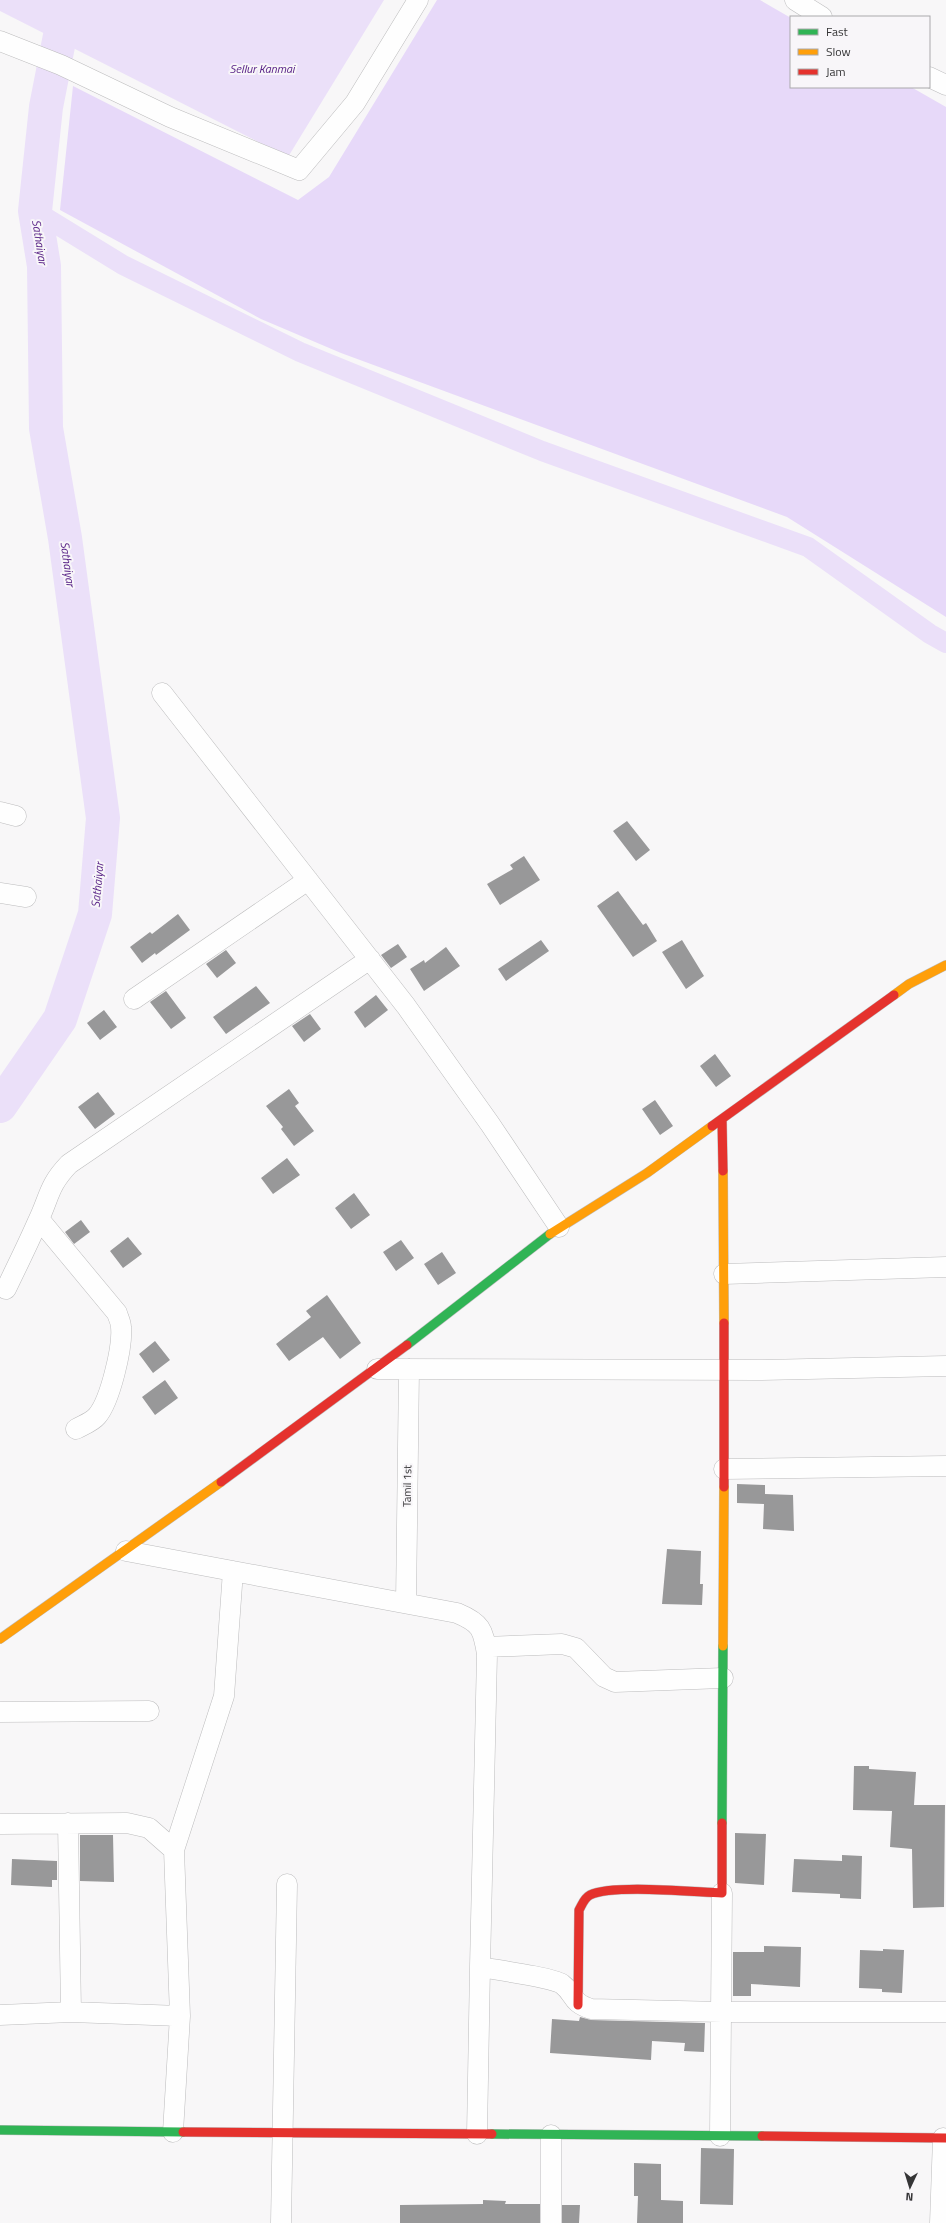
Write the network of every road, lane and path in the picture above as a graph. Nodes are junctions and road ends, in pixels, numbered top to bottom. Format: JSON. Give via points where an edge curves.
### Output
{"nodes":[{"id":1,"x":418,"y":0,"type":"edge"},
{"id":2,"x":795,"y":0,"type":"edge"},
{"id":3,"x":820,"y":16,"type":"edge"},
{"id":4,"x":0,"y":41,"type":"edge"},
{"id":5,"x":930,"y":77,"type":"edge"},
{"id":6,"x":946,"y":86,"type":"edge"},
{"id":7,"x":162,"y":693,"type":"dead end"},
{"id":8,"x":308,"y":880,"type":"junction"},
{"id":9,"x":0,"y":893,"type":"edge"},
{"id":10,"x":26,"y":897,"type":"dead end"},
{"id":11,"x":370,"y":959,"type":"junction"},
{"id":12,"x":946,"y":965,"type":"edge"},
{"id":13,"x":134,"y":999,"type":"dead end"},
{"id":14,"x":722,"y":1119,"type":"junction"},
{"id":15,"x":39,"y":1219,"type":"junction"},
{"id":16,"x":559,"y":1226,"type":"junction"},
{"id":17,"x":946,"y":1267,"type":"edge"},
{"id":18,"x":724,"y":1274,"type":"junction"},
{"id":19,"x":6,"y":1289,"type":"dead end"},
{"id":20,"x":946,"y":1366,"type":"edge"},
{"id":21,"x":377,"y":1369,"type":"junction"},
{"id":22,"x":409,"y":1369,"type":"junction"},
{"id":23,"x":725,"y":1370,"type":"junction"},
{"id":24,"x":76,"y":1429,"type":"dead end"},
{"id":25,"x":946,"y":1466,"type":"edge"},
{"id":26,"x":724,"y":1469,"type":"junction"},
{"id":27,"x":126,"y":1551,"type":"junction"},
{"id":28,"x":233,"y":1571,"type":"junction"},
{"id":29,"x":406,"y":1603,"type":"junction"},
{"id":30,"x":0,"y":1639,"type":"edge"},
{"id":31,"x":486,"y":1647,"type":"junction"},
{"id":32,"x":723,"y":1678,"type":"junction"},
{"id":33,"x":149,"y":1711,"type":"dead end"},
{"id":34,"x":0,"y":1712,"type":"edge"},
{"id":35,"x":68,"y":1823,"type":"junction"},
{"id":36,"x":0,"y":1824,"type":"edge"},
{"id":37,"x":174,"y":1850,"type":"junction"},
{"id":38,"x":287,"y":1884,"type":"dead end"},
{"id":39,"x":722,"y":1893,"type":"junction"},
{"id":40,"x":480,"y":1967,"type":"junction"},
{"id":41,"x":578,"y":2005,"type":"junction"},
{"id":42,"x":71,"y":2012,"type":"junction"},
{"id":43,"x":722,"y":2012,"type":"junction"},
{"id":44,"x":946,"y":2012,"type":"edge"},
{"id":45,"x":0,"y":2015,"type":"edge"},
{"id":46,"x":180,"y":2016,"type":"junction"},
{"id":47,"x":0,"y":2130,"type":"edge"},
{"id":48,"x":173,"y":2132,"type":"junction"},
{"id":49,"x":284,"y":2133,"type":"junction"},
{"id":50,"x":477,"y":2134,"type":"junction"},
{"id":51,"x":551,"y":2135,"type":"junction"},
{"id":52,"x":720,"y":2136,"type":"junction"},
{"id":53,"x":945,"y":2138,"type":"edge"},
{"id":54,"x":281,"y":2223,"type":"edge"},
{"id":55,"x":551,"y":2223,"type":"edge"},
{"id":56,"x":940,"y":2223,"type":"edge"}],
"edges":[{"from":1,"to":4,"type":"street","via":[[355,103],[299,170],[170,117],[54,62]]},
{"from":2,"to":3,"type":"street"},
{"from":5,"to":6,"type":"street"},
{"from":7,"to":8,"type":"street"},
{"from":8,"to":11,"type":"street"},
{"from":8,"to":13,"type":"street"},
{"from":9,"to":10,"type":"street"},
{"from":11,"to":15,"type":"street","via":[[69,1164],[56,1178]]},
{"from":11,"to":16,"type":"street","via":[[465,1088]]},
{"from":12,"to":14,"type":"street","via":[[909,984]]},
{"from":14,"to":16,"type":"street","via":[[647,1173]]},
{"from":14,"to":18,"type":"street"},
{"from":15,"to":19,"type":"street"},
{"from":15,"to":24,"type":"street","via":[[117,1312],[121,1326],[122,1340],[105,1405],[96,1418]]},
{"from":16,"to":21,"type":"street"},
{"from":17,"to":18,"type":"street"},
{"from":18,"to":23,"type":"street"},
{"from":20,"to":23,"type":"street"},
{"from":21,"to":22,"type":"street"},
{"from":21,"to":27,"type":"street"},
{"from":22,"to":23,"type":"street"},
{"from":22,"to":29,"type":"street","name":"Tamil 1st"},
{"from":23,"to":26,"type":"street"},
{"from":25,"to":26,"type":"street"},
{"from":26,"to":32,"type":"street"},
{"from":27,"to":28,"type":"street"},
{"from":27,"to":30,"type":"street"},
{"from":28,"to":29,"type":"street"},
{"from":28,"to":37,"type":"street","via":[[224,1696]]},
{"from":29,"to":31,"type":"street","via":[[458,1613],[474,1620],[483,1631]]},
{"from":31,"to":32,"type":"street","via":[[562,1644],[576,1648],[604,1677],[615,1682]]},
{"from":31,"to":40,"type":"street"},
{"from":32,"to":39,"type":"street"},
{"from":33,"to":34,"type":"street"},
{"from":35,"to":36,"type":"street"},
{"from":35,"to":37,"type":"street","via":[[127,1823],[149,1828]]},
{"from":35,"to":42,"type":"street"},
{"from":37,"to":46,"type":"street"},
{"from":38,"to":49,"type":"street"},
{"from":39,"to":41,"type":"street","via":[[610,1892],[590,1895],[583,1901],[580,1910]]},
{"from":39,"to":43,"type":"street"},
{"from":40,"to":41,"type":"street","via":[[561,1984]]},
{"from":40,"to":50,"type":"street"},
{"from":41,"to":43,"type":"street","via":[[614,2011]]},
{"from":42,"to":45,"type":"street"},
{"from":42,"to":46,"type":"street"},
{"from":43,"to":44,"type":"street"},
{"from":43,"to":52,"type":"street"},
{"from":46,"to":48,"type":"street"},
{"from":47,"to":48,"type":"street"},
{"from":48,"to":49,"type":"street"},
{"from":49,"to":50,"type":"street"},
{"from":49,"to":54,"type":"street"},
{"from":50,"to":51,"type":"street"},
{"from":51,"to":52,"type":"street"},
{"from":51,"to":55,"type":"street"},
{"from":52,"to":53,"type":"street"},
{"from":53,"to":56,"type":"street"}]}
